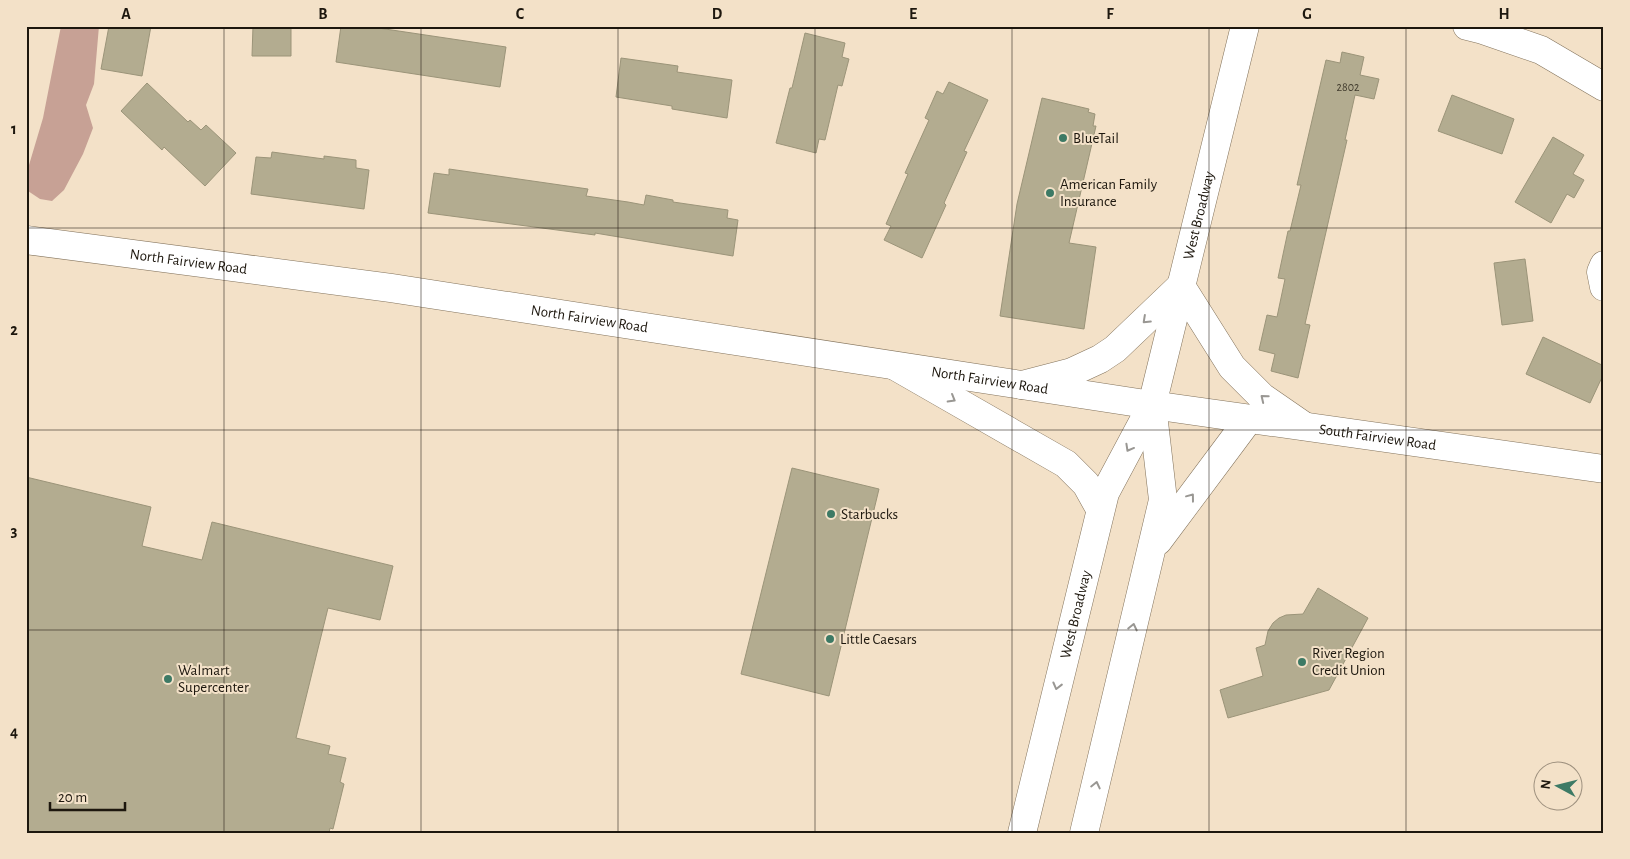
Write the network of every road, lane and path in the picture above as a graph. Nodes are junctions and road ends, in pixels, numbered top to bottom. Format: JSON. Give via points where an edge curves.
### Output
{"nodes":[{"id":1,"x":1245,"y":26,"type":"edge"},
{"id":2,"x":1468,"y":26,"type":"edge"},
{"id":3,"x":1604,"y":87,"type":"edge"},
{"id":4,"x":26,"y":240,"type":"edge"},
{"id":5,"x":1604,"y":265,"type":"edge"},
{"id":6,"x":1181,"y":286,"type":"junction"},
{"id":7,"x":1604,"y":287,"type":"edge"},
{"id":8,"x":895,"y":366,"type":"junction"},
{"id":9,"x":1022,"y":385,"type":"junction"},
{"id":10,"x":1152,"y":405,"type":"junction"},
{"id":11,"x":1249,"y":419,"type":"junction"},
{"id":12,"x":1304,"y":426,"type":"junction"},
{"id":13,"x":1604,"y":469,"type":"edge"},
{"id":14,"x":1100,"y":509,"type":"junction"},
{"id":15,"x":1152,"y":550,"type":"junction"},
{"id":16,"x":1022,"y":833,"type":"edge"},
{"id":17,"x":1084,"y":833,"type":"edge"}],
"edges":[{"from":1,"to":6,"type":"main road","name":"West Broadway"},
{"from":2,"to":3,"type":"main road","via":[[1540,50]]},
{"from":4,"to":8,"type":"main road","name":"North Fairview Road","via":[[391,288]]},
{"from":5,"to":7,"type":"main road","via":[[1601,272]]},
{"from":6,"to":9,"type":"main road","one_way":true,"via":[[1115,349],[1100,359],[1072,372]]},
{"from":6,"to":10,"type":"main road","name":"West Broadway"},
{"from":12,"to":6,"type":"main road","one_way":true,"via":[[1262,397],[1232,367]]},
{"from":8,"to":9,"type":"main road","name":"North Fairview Road"},
{"from":8,"to":14,"type":"main road","one_way":true,"via":[[1066,464],[1086,484]]},
{"from":9,"to":10,"type":"main road","name":"North Fairview Road"},
{"from":10,"to":11,"type":"main road","name":"South Fairview Road"},
{"from":10,"to":14,"type":"main road","name":"West Broadway","one_way":true,"via":[[1104,493]]},
{"from":10,"to":15,"type":"main road","name":"West Broadway","via":[[1164,500]]},
{"from":11,"to":12,"type":"main road","name":"South Fairview Road"},
{"from":15,"to":11,"type":"main road","one_way":true},
{"from":12,"to":13,"type":"main road","name":"South Fairview Road"},
{"from":14,"to":16,"type":"main road","name":"West Broadway","one_way":true},
{"from":17,"to":15,"type":"main road","name":"West Broadway","one_way":true}]}
